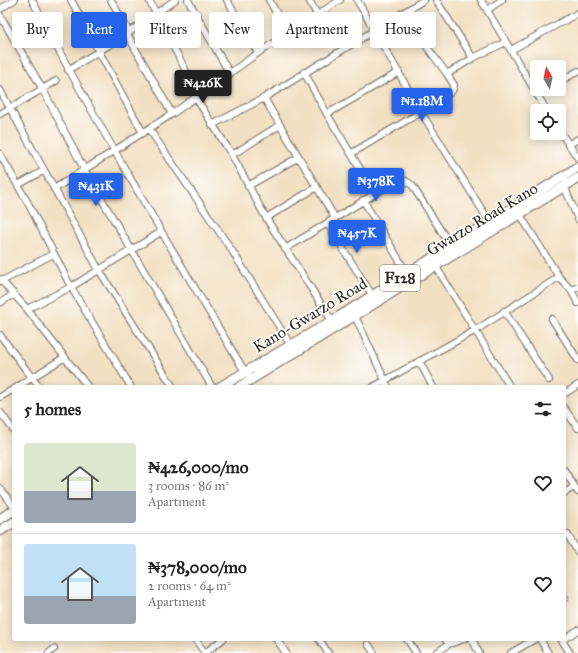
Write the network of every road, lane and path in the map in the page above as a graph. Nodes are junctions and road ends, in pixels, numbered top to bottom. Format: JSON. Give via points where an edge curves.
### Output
{"nodes":[{"id":1,"x":14,"y":0,"type":"edge"},
{"id":2,"x":32,"y":0,"type":"edge"},
{"id":3,"x":71,"y":0,"type":"edge"},
{"id":4,"x":111,"y":0,"type":"edge"},
{"id":5,"x":149,"y":0,"type":"edge"},
{"id":6,"x":175,"y":0,"type":"edge"},
{"id":7,"x":188,"y":0,"type":"edge"},
{"id":8,"x":227,"y":0,"type":"edge"},
{"id":9,"x":269,"y":0,"type":"edge"},
{"id":10,"x":309,"y":0,"type":"edge"},
{"id":11,"x":340,"y":0,"type":"edge"},
{"id":12,"x":357,"y":0,"type":"edge"},
{"id":13,"x":424,"y":0,"type":"edge"},
{"id":14,"x":436,"y":0,"type":"edge"},
{"id":15,"x":481,"y":0,"type":"edge"},
{"id":16,"x":502,"y":0,"type":"edge"},
{"id":17,"x":0,"y":9,"type":"edge"},
{"id":18,"x":487,"y":10,"type":"junction"},
{"id":19,"x":155,"y":12,"type":"edge"},
{"id":20,"x":159,"y":12,"type":"edge"},
{"id":21,"x":276,"y":12,"type":"edge"},
{"id":22,"x":316,"y":12,"type":"edge"},
{"id":23,"x":324,"y":12,"type":"edge"},
{"id":24,"x":404,"y":12,"type":"edge"},
{"id":25,"x":578,"y":13,"type":"edge"},
{"id":26,"x":0,"y":15,"type":"edge"},
{"id":27,"x":370,"y":21,"type":"edge"},
{"id":28,"x":135,"y":28,"type":"edge"},
{"id":29,"x":370,"y":32,"type":"edge"},
{"id":30,"x":128,"y":33,"type":"junction"},
{"id":31,"x":506,"y":42,"type":"junction"},
{"id":32,"x":272,"y":44,"type":"edge"},
{"id":33,"x":173,"y":48,"type":"edge"},
{"id":34,"x":386,"y":48,"type":"edge"},
{"id":35,"x":428,"y":48,"type":"edge"},
{"id":36,"x":511,"y":50,"type":"junction"},
{"id":37,"x":98,"y":51,"type":"junction"},
{"id":38,"x":258,"y":53,"type":"junction"},
{"id":39,"x":473,"y":58,"type":"junction"},
{"id":40,"x":68,"y":70,"type":"junction"},
{"id":41,"x":578,"y":71,"type":"edge"},
{"id":42,"x":304,"y":72,"type":"junction"},
{"id":43,"x":399,"y":72,"type":"junction"},
{"id":44,"x":230,"y":74,"type":"junction"},
{"id":45,"x":447,"y":74,"type":"junction"},
{"id":46,"x":566,"y":78,"type":"edge"},
{"id":47,"x":56,"y":80,"type":"dead end"},
{"id":48,"x":530,"y":82,"type":"edge"},
{"id":49,"x":42,"y":88,"type":"junction"},
{"id":50,"x":0,"y":90,"type":"edge"},
{"id":51,"x":197,"y":97,"type":"junction"},
{"id":52,"x":264,"y":98,"type":"junction"},
{"id":53,"x":9,"y":108,"type":"junction"},
{"id":54,"x":422,"y":112,"type":"junction"},
{"id":55,"x":0,"y":114,"type":"edge"},
{"id":56,"x":172,"y":114,"type":"junction"},
{"id":57,"x":327,"y":114,"type":"junction"},
{"id":58,"x":280,"y":124,"type":"junction"},
{"id":59,"x":212,"y":125,"type":"junction"},
{"id":60,"x":149,"y":129,"type":"junction"},
{"id":61,"x":143,"y":133,"type":"junction"},
{"id":62,"x":578,"y":139,"type":"edge"},
{"id":63,"x":565,"y":140,"type":"edge"},
{"id":64,"x":568,"y":144,"type":"junction"},
{"id":65,"x":116,"y":150,"type":"junction"},
{"id":66,"x":352,"y":153,"type":"junction"},
{"id":67,"x":0,"y":154,"type":"edge"},
{"id":68,"x":232,"y":155,"type":"junction"},
{"id":69,"x":299,"y":156,"type":"junction"},
{"id":70,"x":578,"y":158,"type":"edge"},
{"id":71,"x":578,"y":166,"type":"edge"},
{"id":72,"x":84,"y":169,"type":"junction"},
{"id":73,"x":43,"y":170,"type":"junction"},
{"id":74,"x":578,"y":178,"type":"edge"},
{"id":75,"x":18,"y":185,"type":"junction"},
{"id":76,"x":248,"y":186,"type":"junction"},
{"id":77,"x":564,"y":186,"type":"junction"},
{"id":78,"x":317,"y":187,"type":"junction"},
{"id":79,"x":54,"y":189,"type":"junction"},
{"id":80,"x":374,"y":192,"type":"junction"},
{"id":81,"x":363,"y":200,"type":"junction"},
{"id":82,"x":519,"y":213,"type":"junction"},
{"id":83,"x":266,"y":218,"type":"junction"},
{"id":84,"x":335,"y":218,"type":"junction"},
{"id":85,"x":578,"y":219,"type":"edge"},
{"id":86,"x":489,"y":221,"type":"junction"},
{"id":87,"x":327,"y":223,"type":"junction"},
{"id":88,"x":162,"y":232,"type":"junction"},
{"id":89,"x":450,"y":246,"type":"junction"},
{"id":90,"x":285,"y":249,"type":"junction"},
{"id":91,"x":132,"y":251,"type":"junction"},
{"id":92,"x":53,"y":254,"type":"junction"},
{"id":93,"x":435,"y":265,"type":"junction"},
{"id":94,"x":99,"y":270,"type":"junction"},
{"id":95,"x":406,"y":273,"type":"junction"},
{"id":96,"x":559,"y":277,"type":"junction"},
{"id":97,"x":1,"y":280,"type":"edge"},
{"id":98,"x":71,"y":287,"type":"junction"},
{"id":99,"x":578,"y":287,"type":"edge"},
{"id":100,"x":571,"y":290,"type":"junction"},
{"id":101,"x":14,"y":294,"type":"junction"},
{"id":102,"x":372,"y":295,"type":"junction"},
{"id":103,"x":0,"y":303,"type":"edge"},
{"id":104,"x":578,"y":303,"type":"edge"},
{"id":105,"x":27,"y":309,"type":"junction"},
{"id":106,"x":504,"y":311,"type":"junction"},
{"id":107,"x":355,"y":316,"type":"junction"},
{"id":108,"x":552,"y":319,"type":"dead end"},
{"id":109,"x":332,"y":321,"type":"junction"},
{"id":110,"x":476,"y":330,"type":"junction"},
{"id":111,"x":0,"y":335,"type":"edge"},
{"id":112,"x":293,"y":349,"type":"junction"},
{"id":113,"x":64,"y":357,"type":"junction"},
{"id":114,"x":578,"y":360,"type":"edge"},
{"id":115,"x":419,"y":361,"type":"junction"},
{"id":116,"x":245,"y":372,"type":"junction"},
{"id":117,"x":32,"y":377,"type":"junction"},
{"id":118,"x":385,"y":380,"type":"junction"},
{"id":119,"x":549,"y":380,"type":"dead end"},
{"id":120,"x":20,"y":385,"type":"edge"},
{"id":121,"x":38,"y":385,"type":"edge"},
{"id":122,"x":86,"y":385,"type":"edge"},
{"id":123,"x":130,"y":385,"type":"edge"},
{"id":124,"x":172,"y":385,"type":"edge"},
{"id":125,"x":211,"y":385,"type":"edge"},
{"id":126,"x":223,"y":385,"type":"edge"},
{"id":127,"x":242,"y":385,"type":"edge"},
{"id":128,"x":376,"y":385,"type":"edge"},
{"id":129,"x":387,"y":385,"type":"edge"},
{"id":130,"x":432,"y":385,"type":"edge"},
{"id":131,"x":509,"y":385,"type":"edge"},
{"id":132,"x":578,"y":385,"type":"edge"},
{"id":133,"x":12,"y":390,"type":"edge"},
{"id":134,"x":566,"y":393,"type":"edge"},
{"id":135,"x":0,"y":397,"type":"edge"},
{"id":136,"x":566,"y":411,"type":"edge"},
{"id":137,"x":0,"y":412,"type":"edge"},
{"id":138,"x":12,"y":427,"type":"edge"},
{"id":139,"x":578,"y":428,"type":"edge"},
{"id":140,"x":566,"y":473,"type":"edge"},
{"id":141,"x":0,"y":488,"type":"edge"},
{"id":142,"x":576,"y":489,"type":"edge"},
{"id":143,"x":566,"y":492,"type":"edge"},
{"id":144,"x":12,"y":504,"type":"edge"},
{"id":145,"x":12,"y":511,"type":"edge"},
{"id":146,"x":0,"y":519,"type":"edge"},
{"id":147,"x":12,"y":523,"type":"edge"},
{"id":148,"x":0,"y":531,"type":"edge"},
{"id":149,"x":567,"y":534,"type":"dead end"},
{"id":150,"x":578,"y":552,"type":"edge"},
{"id":151,"x":578,"y":630,"type":"edge"},
{"id":152,"x":566,"y":637,"type":"edge"},
{"id":153,"x":196,"y":641,"type":"edge"},
{"id":154,"x":220,"y":641,"type":"edge"},
{"id":155,"x":277,"y":641,"type":"edge"},
{"id":156,"x":320,"y":641,"type":"edge"},
{"id":157,"x":407,"y":641,"type":"edge"},
{"id":158,"x":447,"y":641,"type":"edge"},
{"id":159,"x":473,"y":641,"type":"edge"},
{"id":160,"x":532,"y":641,"type":"edge"},
{"id":161,"x":541,"y":641,"type":"edge"},
{"id":162,"x":564,"y":641,"type":"edge"},
{"id":163,"x":368,"y":644,"type":"dead end"},
{"id":164,"x":205,"y":653,"type":"edge"},
{"id":165,"x":286,"y":653,"type":"edge"},
{"id":166,"x":328,"y":653,"type":"edge"},
{"id":167,"x":374,"y":653,"type":"edge"},
{"id":168,"x":416,"y":653,"type":"edge"},
{"id":169,"x":436,"y":653,"type":"edge"},
{"id":170,"x":479,"y":653,"type":"edge"},
{"id":171,"x":511,"y":653,"type":"edge"},
{"id":172,"x":548,"y":653,"type":"edge"},
{"id":173,"x":570,"y":653,"type":"edge"}],
"edges":[{"from":1,"to":17,"type":"street"},
{"from":2,"to":40,"type":"street"},
{"from":3,"to":37,"type":"street"},
{"from":4,"to":30,"type":"street"},
{"from":5,"to":19,"type":"street"},
{"from":6,"to":20,"type":"street"},
{"from":7,"to":44,"type":"street"},
{"from":8,"to":38,"type":"street"},
{"from":9,"to":21,"type":"street"},
{"from":10,"to":22,"type":"street"},
{"from":11,"to":23,"type":"street"},
{"from":12,"to":27,"type":"street"},
{"from":13,"to":24,"type":"street"},
{"from":14,"to":39,"type":"street"},
{"from":15,"to":18,"type":"street"},
{"from":16,"to":18,"type":"street"},
{"from":18,"to":31,"type":"street"},
{"from":25,"to":36,"type":"street"},
{"from":26,"to":49,"type":"street"},
{"from":28,"to":30,"type":"street"},
{"from":29,"to":42,"type":"street"},
{"from":30,"to":37,"type":"street"},
{"from":30,"to":56,"type":"street"},
{"from":31,"to":36,"type":"street"},
{"from":31,"to":39,"type":"street"},
{"from":32,"to":38,"type":"street"},
{"from":33,"to":51,"type":"street"},
{"from":34,"to":43,"type":"street"},
{"from":35,"to":45,"type":"street"},
{"from":36,"to":48,"type":"street"},
{"from":37,"to":40,"type":"street"},
{"from":37,"to":61,"type":"street"},
{"from":38,"to":44,"type":"street"},
{"from":39,"to":45,"type":"street"},
{"from":40,"to":65,"type":"street"},
{"from":41,"to":46,"type":"street"},
{"from":42,"to":52,"type":"street"},
{"from":42,"to":57,"type":"street"},
{"from":43,"to":54,"type":"street"},
{"from":43,"to":57,"type":"street"},
{"from":44,"to":51,"type":"street"},
{"from":45,"to":54,"type":"street","via":[[454,88]]},
{"from":47,"to":49,"type":"street"},
{"from":49,"to":53,"type":"street"},
{"from":49,"to":72,"type":"street"},
{"from":50,"to":53,"type":"street"},
{"from":51,"to":56,"type":"street"},
{"from":51,"to":59,"type":"street"},
{"from":52,"to":58,"type":"street"},
{"from":52,"to":59,"type":"street"},
{"from":53,"to":55,"type":"street"},
{"from":53,"to":73,"type":"street"},
{"from":54,"to":66,"type":"street"},
{"from":54,"to":86,"type":"street"},
{"from":56,"to":60,"type":"street"},
{"from":57,"to":66,"type":"street"},
{"from":58,"to":68,"type":"street"},
{"from":58,"to":69,"type":"street"},
{"from":59,"to":68,"type":"street"},
{"from":60,"to":61,"type":"street"},
{"from":60,"to":112,"type":"street","via":[[218,229]]},
{"from":61,"to":65,"type":"street"},
{"from":62,"to":64,"type":"street"},
{"from":63,"to":64,"type":"street"},
{"from":64,"to":70,"type":"street"},
{"from":65,"to":72,"type":"street"},
{"from":65,"to":88,"type":"street"},
{"from":66,"to":80,"type":"street"},
{"from":67,"to":75,"type":"street"},
{"from":68,"to":76,"type":"street"},
{"from":69,"to":76,"type":"street"},
{"from":69,"to":78,"type":"street"},
{"from":71,"to":86,"type":"main road","name":"Kano-Gwarzo Road","number":"F128"},
{"from":72,"to":79,"type":"street"},
{"from":72,"to":91,"type":"street"},
{"from":73,"to":75,"type":"street"},
{"from":73,"to":79,"type":"street"},
{"from":74,"to":77,"type":"main road","name":"Gwarzo Road Kano","number":"F128"},
{"from":75,"to":92,"type":"street"},
{"from":76,"to":83,"type":"street"},
{"from":77,"to":82,"type":"main road","name":"Gwarzo Road Kano","number":"F128"},
{"from":77,"to":85,"type":"street"},
{"from":78,"to":83,"type":"street"},
{"from":78,"to":84,"type":"street"},
{"from":79,"to":94,"type":"street"},
{"from":80,"to":81,"type":"street"},
{"from":80,"to":89,"type":"street","via":[[394,182],[406,181],[412,185]]},
{"from":81,"to":84,"type":"street"},
{"from":81,"to":95,"type":"street"},
{"from":82,"to":93,"type":"main road","name":"Gwarzo Road Kano","number":"F128"},
{"from":82,"to":96,"type":"street"},
{"from":83,"to":90,"type":"street"},
{"from":84,"to":87,"type":"street"},
{"from":86,"to":89,"type":"main road","name":"Kano-Gwarzo Road","number":"F128"},
{"from":87,"to":90,"type":"street"},
{"from":87,"to":102,"type":"street"},
{"from":88,"to":91,"type":"street"},
{"from":88,"to":116,"type":"street"},
{"from":89,"to":95,"type":"main road","name":"Kano-Gwarzo Road","number":"F128"},
{"from":90,"to":109,"type":"street"},
{"from":91,"to":94,"type":"street"},
{"from":91,"to":125,"type":"street"},
{"from":92,"to":97,"type":"street"},
{"from":92,"to":98,"type":"street"},
{"from":93,"to":107,"type":"main road","name":"Gwarzo Road Kano","number":"F128"},
{"from":93,"to":110,"type":"street"},
{"from":94,"to":98,"type":"street"},
{"from":94,"to":124,"type":"street"},
{"from":95,"to":102,"type":"main road","name":"Kano-Gwarzo Road","number":"F128"},
{"from":96,"to":100,"type":"street"},
{"from":96,"to":106,"type":"street"},
{"from":97,"to":101,"type":"street"},
{"from":98,"to":105,"type":"street"},
{"from":98,"to":123,"type":"street"},
{"from":99,"to":100,"type":"street"},
{"from":100,"to":104,"type":"street"},
{"from":101,"to":103,"type":"street"},
{"from":101,"to":105,"type":"street"},
{"from":102,"to":109,"type":"main road","name":"Kano-Gwarzo Road","number":"F128"},
{"from":105,"to":113,"type":"street"},
{"from":106,"to":110,"type":"street"},
{"from":106,"to":119,"type":"street"},
{"from":107,"to":112,"type":"main road","name":"Gwarzo Road Kano","number":"F128"},
{"from":107,"to":118,"type":"street"},
{"from":108,"to":114,"type":"street"},
{"from":109,"to":112,"type":"main road","name":"Kano-Gwarzo Road","number":"F128"},
{"from":110,"to":115,"type":"street"},
{"from":110,"to":131,"type":"street"},
{"from":111,"to":117,"type":"street"},
{"from":112,"to":116,"type":"main road","name":"Kano-Gwarzo Road","number":"F128"},
{"from":112,"to":127,"type":"main road","name":"Gwarzo Road Kano","number":"F128"},
{"from":113,"to":117,"type":"street"},
{"from":113,"to":122,"type":"street"},
{"from":115,"to":118,"type":"street"},
{"from":115,"to":130,"type":"street"},
{"from":116,"to":126,"type":"main road","name":"Kano-Gwarzo Road","number":"F128"},
{"from":117,"to":120,"type":"street"},
{"from":117,"to":121,"type":"street"},
{"from":118,"to":128,"type":"street"},
{"from":118,"to":129,"type":"street"},
{"from":132,"to":134,"type":"street"},
{"from":133,"to":135,"type":"street"},
{"from":136,"to":139,"type":"street"},
{"from":137,"to":138,"type":"street"},
{"from":140,"to":142,"type":"street"},
{"from":141,"to":144,"type":"street"},
{"from":142,"to":143,"type":"street"},
{"from":145,"to":146,"type":"main road"},
{"from":147,"to":148,"type":"main road"},
{"from":149,"to":150,"type":"street"},
{"from":151,"to":152,"type":"street"},
{"from":153,"to":164,"type":"street"},
{"from":154,"to":164,"type":"street"},
{"from":155,"to":165,"type":"street"},
{"from":156,"to":166,"type":"street"},
{"from":157,"to":168,"type":"street"},
{"from":158,"to":169,"type":"street"},
{"from":159,"to":170,"type":"street"},
{"from":160,"to":171,"type":"street"},
{"from":161,"to":172,"type":"street"},
{"from":162,"to":173,"type":"street"},
{"from":163,"to":167,"type":"street"}]}
